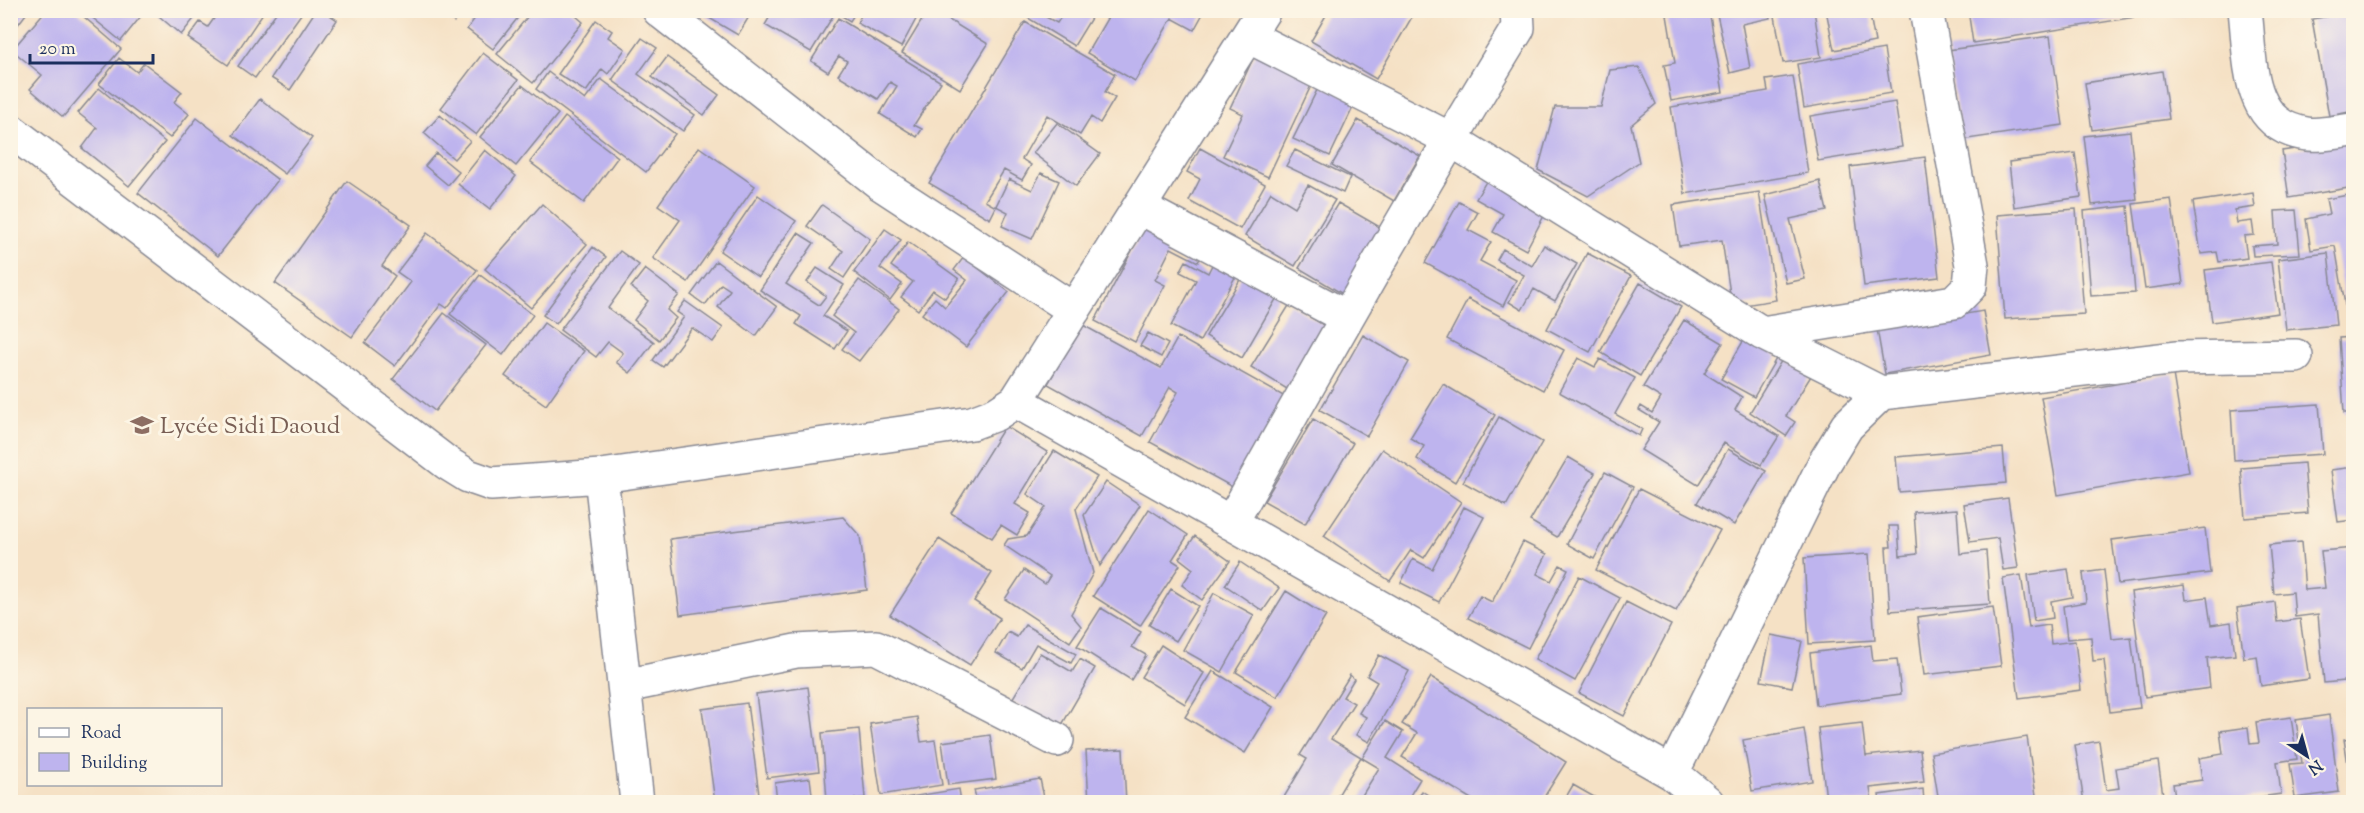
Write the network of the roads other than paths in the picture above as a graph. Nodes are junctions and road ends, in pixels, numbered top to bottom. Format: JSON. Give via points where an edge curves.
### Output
{"nodes":[{"id":1,"x":659,"y":10,"type":"edge"},
{"id":2,"x":1517,"y":10,"type":"edge"},
{"id":3,"x":1926,"y":10,"type":"edge"},
{"id":4,"x":2245,"y":10,"type":"edge"},
{"id":5,"x":1256,"y":23,"type":"edge"},
{"id":6,"x":10,"y":130,"type":"edge"},
{"id":7,"x":2354,"y":130,"type":"edge"},
{"id":8,"x":1450,"y":139,"type":"junction"},
{"id":9,"x":1139,"y":207,"type":"junction"},
{"id":10,"x":1074,"y":310,"type":"junction"},
{"id":11,"x":1346,"y":317,"type":"junction"},
{"id":12,"x":1762,"y":333,"type":"junction"},
{"id":13,"x":2296,"y":356,"type":"dead end"},
{"id":14,"x":1881,"y":393,"type":"junction"},
{"id":15,"x":1016,"y":401,"type":"junction"},
{"id":16,"x":601,"y":476,"type":"junction"},
{"id":17,"x":1231,"y":523,"type":"junction"},
{"id":18,"x":625,"y":686,"type":"junction"},
{"id":19,"x":1057,"y":740,"type":"dead end"},
{"id":20,"x":1672,"y":773,"type":"junction"},
{"id":21,"x":637,"y":802,"type":"edge"},
{"id":22,"x":1707,"y":802,"type":"edge"}],
"edges":[{"from":1,"to":10,"type":"street","via":[[881,184]]},
{"from":2,"to":8,"type":"street","via":[[1518,28]]},
{"from":3,"to":12,"type":"street","via":[[1972,265],[1970,286],[1954,302]]},
{"from":4,"to":7,"type":"street","via":[[2254,89],[2263,110],[2281,126],[2308,134]]},
{"from":5,"to":8,"type":"street"},
{"from":5,"to":9,"type":"street"},
{"from":6,"to":16,"type":"street","via":[[468,476],[491,484]]},
{"from":8,"to":11,"type":"street"},
{"from":8,"to":12,"type":"street"},
{"from":9,"to":10,"type":"street"},
{"from":9,"to":11,"type":"street"},
{"from":10,"to":15,"type":"street"},
{"from":11,"to":17,"type":"street"},
{"from":12,"to":14,"type":"street"},
{"from":13,"to":14,"type":"street","via":[[2177,358]]},
{"from":14,"to":20,"type":"street","via":[[1847,426],[1824,462]]},
{"from":15,"to":16,"type":"street","via":[[972,423]]},
{"from":15,"to":17,"type":"street"},
{"from":16,"to":18,"type":"street"},
{"from":17,"to":20,"type":"street"},
{"from":18,"to":19,"type":"street","via":[[796,651],[876,646]]},
{"from":18,"to":21,"type":"street"},
{"from":20,"to":22,"type":"street"}]}
